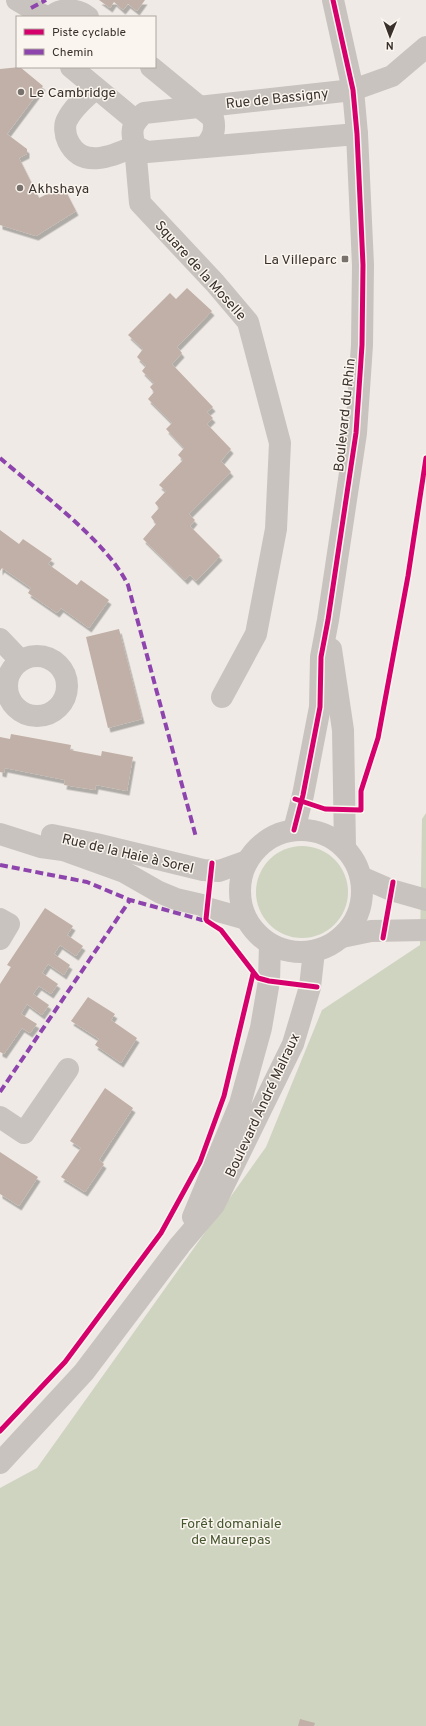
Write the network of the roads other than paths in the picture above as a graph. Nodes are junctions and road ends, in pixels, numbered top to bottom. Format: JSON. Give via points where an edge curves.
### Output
{"nodes":[{"id":1,"x":17,"y":0,"type":"edge"},
{"id":2,"x":333,"y":0,"type":"edge"},
{"id":3,"x":44,"y":16,"type":"edge"},
{"id":4,"x":52,"y":16,"type":"edge"},
{"id":5,"x":87,"y":16,"type":"edge"},
{"id":6,"x":426,"y":47,"type":"edge"},
{"id":7,"x":72,"y":68,"type":"edge"},
{"id":8,"x":152,"y":68,"type":"edge"},
{"id":9,"x":96,"y":88,"type":"junction"},
{"id":10,"x":353,"y":90,"type":"junction"},
{"id":11,"x":200,"y":107,"type":"junction"},
{"id":12,"x":136,"y":121,"type":"junction"},
{"id":13,"x":357,"y":134,"type":"junction"},
{"id":14,"x":135,"y":146,"type":"junction"},
{"id":15,"x":205,"y":147,"type":"junction"},
{"id":16,"x":328,"y":620,"type":"junction"},
{"id":17,"x":0,"y":639,"type":"edge"},
{"id":18,"x":20,"y":660,"type":"dead end"},
{"id":19,"x":222,"y":697,"type":"dead end"},
{"id":20,"x":294,"y":830,"type":"junction"},
{"id":21,"x":4,"y":834,"type":"edge"},
{"id":22,"x":345,"y":848,"type":"junction"},
{"id":23,"x":247,"y":861,"type":"junction"},
{"id":24,"x":361,"y":877,"type":"junction"},
{"id":25,"x":426,"y":900,"type":"edge"},
{"id":26,"x":0,"y":919,"type":"edge"},
{"id":27,"x":246,"y":920,"type":"junction"},
{"id":28,"x":426,"y":930,"type":"edge"},
{"id":29,"x":342,"y":937,"type":"junction"},
{"id":30,"x":0,"y":939,"type":"edge"},
{"id":31,"x":270,"y":944,"type":"junction"},
{"id":32,"x":314,"y":951,"type":"junction"},
{"id":33,"x":68,"y":1069,"type":"dead end"},
{"id":34,"x":0,"y":1117,"type":"edge"},
{"id":35,"x":180,"y":1246,"type":"junction"},
{"id":36,"x":0,"y":1463,"type":"edge"}],
"edges":[{"from":1,"to":3,"type":"street"},
{"from":2,"to":10,"type":"street","name":"Boulevard du Rhin"},
{"from":4,"to":5,"type":"street","via":[[67,10],[81,11]]},
{"from":6,"to":10,"type":"street","name":"Rue de Bassigny","via":[[392,76]]},
{"from":7,"to":9,"type":"street"},
{"from":8,"to":11,"type":"street","name":"Rue de Bassigny"},
{"from":9,"to":12,"type":"street"},
{"from":9,"to":14,"type":"street","via":[[66,121],[65,136],[72,149],[84,157],[102,158]]},
{"from":10,"to":11,"type":"street","name":"Rue de Bassigny"},
{"from":10,"to":13,"type":"street","name":"Boulevard du Rhin"},
{"from":11,"to":12,"type":"street","name":"Rue de Bassigny","via":[[144,113]]},
{"from":11,"to":15,"type":"street","name":"Rue de Bassigny","via":[[213,118],[215,126],[212,138]]},
{"from":12,"to":14,"type":"street","via":[[132,134]]},
{"from":13,"to":15,"type":"street"},
{"from":13,"to":16,"type":"street","name":"Boulevard du Rhin","via":[[363,265],[362,345],[356,433]]},
{"from":14,"to":15,"type":"street","via":[[147,152]]},
{"from":14,"to":19,"type":"street","name":"Square de la Moselle","via":[[140,203],[215,282],[248,322],[280,443],[276,530],[256,634]]},
{"from":16,"to":20,"type":"street","name":"Boulevard du Rhin","via":[[321,657],[320,707]]},
{"from":16,"to":22,"type":"street","name":"Boulevard du Rhin","via":[[343,730]]},
{"from":17,"to":18,"type":"street"},
{"from":20,"to":22,"type":"street","via":[[318,832]]},
{"from":20,"to":23,"type":"street","via":[[279,833],[266,840],[255,849]]},
{"from":21,"to":23,"type":"street","name":"Rue de la Haie à Sorel","via":[[45,834],[203,870],[219,871]]},
{"from":21,"to":27,"type":"street","name":"Rue de la Haie à Sorel","via":[[42,847],[63,850],[124,872],[176,899]]},
{"from":22,"to":24,"type":"street","via":[[355,861]]},
{"from":23,"to":27,"type":"street","via":[[241,875],[239,890],[240,905]]},
{"from":24,"to":25,"type":"street"},
{"from":24,"to":29,"type":"street","via":[[363,893],[360,909],[353,924]]},
{"from":26,"to":30,"type":"street","via":[[9,924]]},
{"from":27,"to":31,"type":"street","via":[[256,934]]},
{"from":28,"to":29,"type":"street","via":[[371,931]]},
{"from":29,"to":32,"type":"street","via":[[329,946]]},
{"from":31,"to":32,"type":"street","via":[[299,953]]},
{"from":31,"to":35,"type":"street","name":"Boulevard André Malraux","via":[[269,981],[261,1028],[240,1104]]},
{"from":32,"to":35,"type":"street","name":"Boulevard André Malraux","via":[[310,987],[293,1044],[214,1205]]},
{"from":33,"to":34,"type":"street","via":[[24,1133]]},
{"from":35,"to":36,"type":"street","name":"Boulevard André Malraux","via":[[84,1372]]}]}
